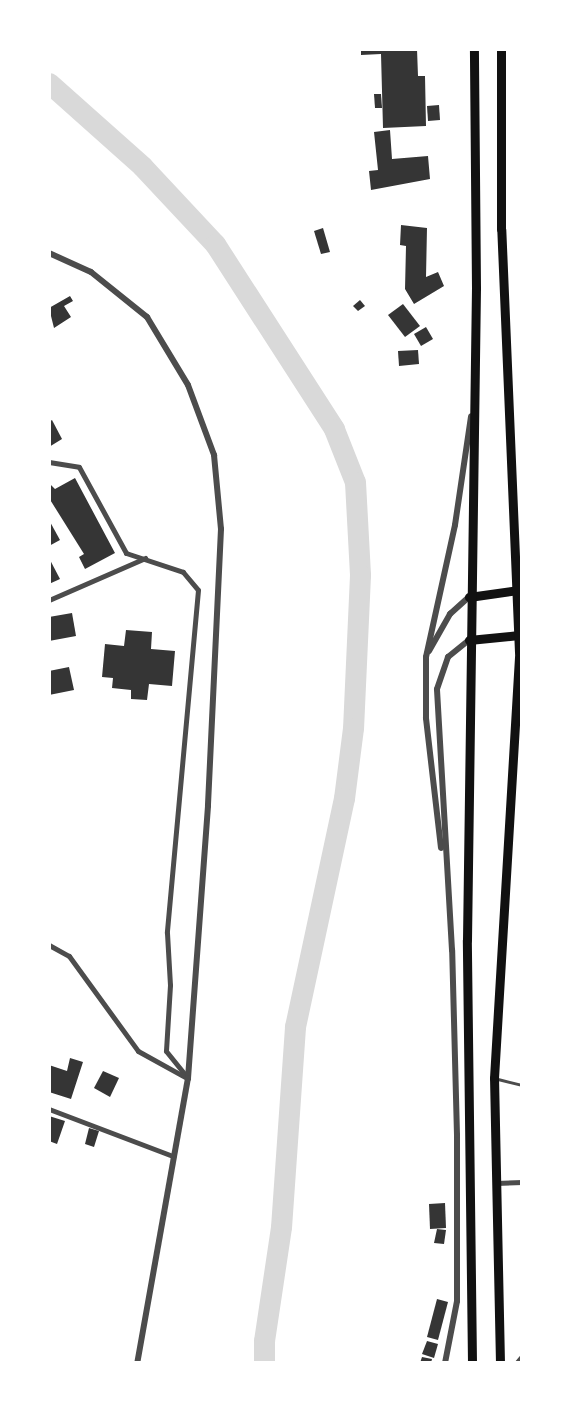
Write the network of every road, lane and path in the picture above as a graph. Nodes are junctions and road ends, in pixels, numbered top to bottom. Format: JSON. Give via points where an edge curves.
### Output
{"nodes":[{"id":1,"x":474,"y":49,"type":"edge"},
{"id":2,"x":501,"y":49,"type":"edge"},
{"id":3,"x":49,"y":253,"type":"edge"},
{"id":4,"x":475,"y":390,"type":"junction"},
{"id":5,"x":49,"y":463,"type":"edge"},
{"id":6,"x":145,"y":558,"type":"junction"},
{"id":7,"x":517,"y":585,"type":"junction"},
{"id":8,"x":469,"y":597,"type":"junction"},
{"id":9,"x":49,"y":600,"type":"edge"},
{"id":10,"x":520,"y":618,"type":"edge"},
{"id":11,"x":519,"y":635,"type":"junction"},
{"id":12,"x":469,"y":640,"type":"junction"},
{"id":13,"x":426,"y":657,"type":"junction"},
{"id":14,"x":450,"y":923,"type":"junction"},
{"id":15,"x":49,"y":945,"type":"edge"},
{"id":16,"x":188,"y":1078,"type":"junction"},
{"id":17,"x":494,"y":1078,"type":"junction"},
{"id":18,"x":522,"y":1085,"type":"edge"},
{"id":19,"x":49,"y":1108,"type":"edge"},
{"id":20,"x":173,"y":1156,"type":"junction"},
{"id":21,"x":522,"y":1182,"type":"edge"},
{"id":22,"x":496,"y":1183,"type":"junction"},
{"id":23,"x":522,"y":1358,"type":"edge"},
{"id":24,"x":137,"y":1363,"type":"edge"},
{"id":25,"x":445,"y":1363,"type":"edge"},
{"id":26,"x":472,"y":1363,"type":"edge"},
{"id":27,"x":500,"y":1363,"type":"edge"},
{"id":28,"x":518,"y":1363,"type":"edge"}],
"edges":[{"from":1,"to":4,"type":"highway"},
{"from":2,"to":7,"type":"highway","via":[[501,229]]},
{"from":3,"to":16,"type":"street","via":[[91,272],[147,317],[188,385],[214,454],[221,529],[208,806]]},
{"from":4,"to":8,"type":"highway"},
{"from":4,"to":13,"type":"street","via":[[455,525]]},
{"from":5,"to":6,"type":"street","via":[[79,467],[126,553]]},
{"from":6,"to":9,"type":"street"},
{"from":6,"to":16,"type":"street","via":[[183,572],[198,590],[167,933],[166,1051]]},
{"from":7,"to":8,"type":"highway"},
{"from":7,"to":10,"type":"highway"},
{"from":8,"to":12,"type":"highway"},
{"from":8,"to":13,"type":"street","via":[[440,629]]},
{"from":10,"to":11,"type":"highway"},
{"from":11,"to":12,"type":"highway"},
{"from":11,"to":17,"type":"highway"},
{"from":12,"to":14,"type":"street","via":[[448,657],[437,689]]},
{"from":12,"to":26,"type":"highway"},
{"from":13,"to":14,"type":"street","via":[[426,718]]},
{"from":14,"to":25,"type":"street","via":[[457,1300]]},
{"from":15,"to":16,"type":"street","via":[[69,956],[138,1051]]},
{"from":16,"to":20,"type":"street"},
{"from":17,"to":18,"type":"lane"},
{"from":17,"to":22,"type":"highway"},
{"from":19,"to":20,"type":"street"},
{"from":20,"to":24,"type":"street"},
{"from":21,"to":22,"type":"street"},
{"from":22,"to":27,"type":"highway"},
{"from":23,"to":28,"type":"street"}]}
